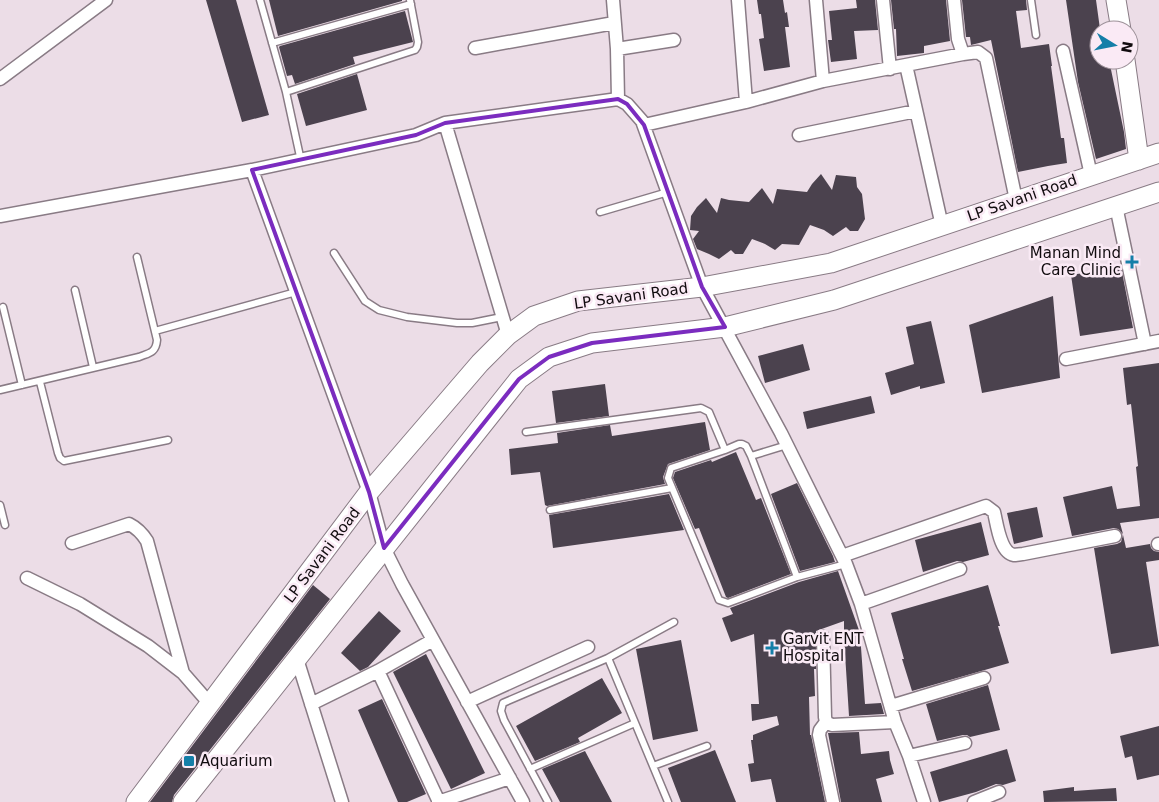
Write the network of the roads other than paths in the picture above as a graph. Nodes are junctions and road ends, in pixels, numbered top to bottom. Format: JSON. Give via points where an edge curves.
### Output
{"nodes":[{"id":1,"x":106,"y":0,"type":"edge"},
{"id":2,"x":260,"y":0,"type":"edge"},
{"id":3,"x":613,"y":0,"type":"edge"},
{"id":4,"x":738,"y":0,"type":"edge"},
{"id":5,"x":816,"y":0,"type":"edge"},
{"id":6,"x":884,"y":0,"type":"edge"},
{"id":7,"x":954,"y":0,"type":"edge"},
{"id":8,"x":1031,"y":0,"type":"edge"},
{"id":9,"x":1116,"y":0,"type":"edge"},
{"id":10,"x":410,"y":2,"type":"edge"},
{"id":11,"x":1119,"y":20,"type":"edge"},
{"id":12,"x":614,"y":24,"type":"junction"},
{"id":13,"x":1036,"y":35,"type":"dead end"},
{"id":14,"x":674,"y":40,"type":"dead end"},
{"id":15,"x":272,"y":43,"type":"junction"},
{"id":16,"x":476,"y":48,"type":"dead end"},
{"id":17,"x":617,"y":49,"type":"junction"},
{"id":18,"x":1062,"y":51,"type":"dead end"},
{"id":19,"x":963,"y":54,"type":"junction"},
{"id":20,"x":906,"y":65,"type":"junction"},
{"id":21,"x":890,"y":68,"type":"junction"},
{"id":22,"x":1126,"y":70,"type":"edge"},
{"id":23,"x":0,"y":80,"type":"edge"},
{"id":24,"x":823,"y":82,"type":"junction"},
{"id":25,"x":286,"y":92,"type":"junction"},
{"id":26,"x":618,"y":100,"type":"junction"},
{"id":27,"x":746,"y":102,"type":"junction"},
{"id":28,"x":916,"y":111,"type":"junction"},
{"id":29,"x":445,"y":124,"type":"junction"},
{"id":30,"x":644,"y":126,"type":"junction"},
{"id":31,"x":799,"y":135,"type":"dead end"},
{"id":32,"x":1159,"y":152,"type":"edge"},
{"id":33,"x":301,"y":160,"type":"junction"},
{"id":34,"x":1139,"y":160,"type":"junction"},
{"id":35,"x":252,"y":170,"type":"junction"},
{"id":36,"x":1091,"y":175,"type":"junction"},
{"id":37,"x":668,"y":192,"type":"junction"},
{"id":38,"x":1159,"y":192,"type":"edge"},
{"id":39,"x":1016,"y":200,"type":"junction"},
{"id":40,"x":1116,"y":206,"type":"junction"},
{"id":41,"x":600,"y":212,"type":"dead end"},
{"id":42,"x":0,"y":216,"type":"edge"},
{"id":43,"x":942,"y":226,"type":"junction"},
{"id":44,"x":334,"y":253,"type":"dead end"},
{"id":45,"x":137,"y":257,"type":"dead end"},
{"id":46,"x":702,"y":287,"type":"junction"},
{"id":47,"x":75,"y":290,"type":"dead end"},
{"id":48,"x":296,"y":292,"type":"junction"},
{"id":49,"x":3,"y":307,"type":"dead end"},
{"id":50,"x":502,"y":317,"type":"junction"},
{"id":51,"x":725,"y":327,"type":"junction"},
{"id":52,"x":155,"y":331,"type":"junction"},
{"id":53,"x":508,"y":336,"type":"junction"},
{"id":54,"x":1159,"y":341,"type":"edge"},
{"id":55,"x":1145,"y":344,"type":"junction"},
{"id":56,"x":1066,"y":359,"type":"dead end"},
{"id":57,"x":93,"y":367,"type":"junction"},
{"id":58,"x":40,"y":382,"type":"junction"},
{"id":59,"x":22,"y":385,"type":"junction"},
{"id":60,"x":0,"y":390,"type":"edge"},
{"id":61,"x":526,"y":432,"type":"dead end"},
{"id":62,"x":168,"y":440,"type":"dead end"},
{"id":63,"x":787,"y":445,"type":"junction"},
{"id":64,"x":725,"y":450,"type":"junction"},
{"id":65,"x":751,"y":456,"type":"junction"},
{"id":66,"x":672,"y":488,"type":"junction"},
{"id":67,"x":369,"y":492,"type":"junction"},
{"id":68,"x":0,"y":505,"type":"edge"},
{"id":69,"x":550,"y":510,"type":"dead end"},
{"id":70,"x":5,"y":525,"type":"dead end"},
{"id":71,"x":1115,"y":536,"type":"dead end"},
{"id":72,"x":72,"y":543,"type":"dead end"},
{"id":73,"x":384,"y":548,"type":"junction"},
{"id":74,"x":844,"y":560,"type":"junction"},
{"id":75,"x":960,"y":569,"type":"dead end"},
{"id":76,"x":797,"y":577,"type":"junction"},
{"id":77,"x":27,"y":578,"type":"dead end"},
{"id":78,"x":861,"y":604,"type":"junction"},
{"id":79,"x":674,"y":622,"type":"dead end"},
{"id":80,"x":823,"y":637,"type":"dead end"},
{"id":81,"x":433,"y":640,"type":"junction"},
{"id":82,"x":588,"y":647,"type":"dead end"},
{"id":83,"x":608,"y":658,"type":"junction"},
{"id":84,"x":297,"y":659,"type":"junction"},
{"id":85,"x":378,"y":671,"type":"junction"},
{"id":86,"x":183,"y":673,"type":"junction"},
{"id":87,"x":984,"y":678,"type":"dead end"},
{"id":88,"x":467,"y":702,"type":"junction"},
{"id":89,"x":210,"y":704,"type":"junction"},
{"id":90,"x":311,"y":704,"type":"junction"},
{"id":91,"x":891,"y":706,"type":"junction"},
{"id":92,"x":826,"y":722,"type":"junction"},
{"id":93,"x":895,"y":722,"type":"junction"},
{"id":94,"x":635,"y":724,"type":"junction"},
{"id":95,"x":965,"y":743,"type":"dead end"},
{"id":96,"x":707,"y":746,"type":"dead end"},
{"id":97,"x":909,"y":756,"type":"junction"},
{"id":98,"x":653,"y":766,"type":"junction"},
{"id":99,"x":530,"y":769,"type":"junction"},
{"id":100,"x":510,"y":778,"type":"junction"},
{"id":101,"x":999,"y":792,"type":"dead end"},
{"id":102,"x":136,"y":802,"type":"edge"},
{"id":103,"x":183,"y":802,"type":"edge"},
{"id":104,"x":342,"y":802,"type":"edge"},
{"id":105,"x":439,"y":802,"type":"edge"},
{"id":106,"x":523,"y":802,"type":"edge"},
{"id":107,"x":548,"y":802,"type":"edge"},
{"id":108,"x":668,"y":802,"type":"edge"},
{"id":109,"x":833,"y":802,"type":"edge"},
{"id":110,"x":924,"y":802,"type":"edge"},
{"id":111,"x":974,"y":802,"type":"edge"}],
"edges":[{"from":1,"to":23,"type":"street"},
{"from":2,"to":15,"type":"lane"},
{"from":3,"to":12,"type":"street"},
{"from":4,"to":27,"type":"street"},
{"from":5,"to":24,"type":"street"},
{"from":6,"to":21,"type":"street"},
{"from":7,"to":19,"type":"street"},
{"from":8,"to":13,"type":"lane"},
{"from":9,"to":11,"type":"main road"},
{"from":10,"to":15,"type":"lane"},
{"from":10,"to":25,"type":"lane","via":[[418,42],[415,50]]},
{"from":12,"to":16,"type":"street"},
{"from":12,"to":17,"type":"street"},
{"from":14,"to":17,"type":"street"},
{"from":15,"to":25,"type":"lane"},
{"from":17,"to":26,"type":"street"},
{"from":18,"to":36,"type":"street"},
{"from":19,"to":20,"type":"street"},
{"from":19,"to":39,"type":"street","via":[[978,52],[986,58]]},
{"from":20,"to":21,"type":"street"},
{"from":20,"to":28,"type":"street"},
{"from":21,"to":24,"type":"street"},
{"from":22,"to":34,"type":"main road"},
{"from":24,"to":27,"type":"street"},
{"from":25,"to":33,"type":"lane"},
{"from":26,"to":29,"type":"street"},
{"from":26,"to":30,"type":"street","via":[[628,104]]},
{"from":27,"to":30,"type":"street"},
{"from":28,"to":31,"type":"street"},
{"from":28,"to":43,"type":"street"},
{"from":29,"to":33,"type":"street","via":[[416,135]]},
{"from":29,"to":50,"type":"street"},
{"from":30,"to":37,"type":"street"},
{"from":32,"to":34,"type":"main road","name":"LP Savani Road"},
{"from":33,"to":35,"type":"street"},
{"from":34,"to":36,"type":"main road","name":"LP Savani Road"},
{"from":35,"to":42,"type":"street"},
{"from":35,"to":48,"type":"street"},
{"from":36,"to":39,"type":"main road","name":"LP Savani Road"},
{"from":37,"to":41,"type":"lane"},
{"from":37,"to":46,"type":"street"},
{"from":38,"to":40,"type":"main road"},
{"from":39,"to":43,"type":"main road","name":"LP Savani Road"},
{"from":40,"to":51,"type":"main road","via":[[834,300]]},
{"from":40,"to":55,"type":"street"},
{"from":43,"to":46,"type":"main road","name":"LP Savani Road","via":[[831,263]]},
{"from":44,"to":50,"type":"lane","via":[[365,302],[379,310],[457,323]]},
{"from":45,"to":52,"type":"lane"},
{"from":46,"to":51,"type":"street"},
{"from":46,"to":53,"type":"main road","name":"LP Savani Road","via":[[578,301],[534,316]]},
{"from":47,"to":57,"type":"lane"},
{"from":48,"to":52,"type":"lane"},
{"from":48,"to":67,"type":"street"},
{"from":49,"to":59,"type":"lane"},
{"from":50,"to":53,"type":"street"},
{"from":51,"to":63,"type":"street"},
{"from":51,"to":73,"type":"main road","via":[[592,343],[549,357],[519,379]]},
{"from":52,"to":57,"type":"lane","via":[[157,345],[153,351]]},
{"from":53,"to":67,"type":"main road","name":"LP Savani Road","via":[[480,363]]},
{"from":54,"to":55,"type":"street"},
{"from":55,"to":56,"type":"street"},
{"from":57,"to":58,"type":"lane"},
{"from":58,"to":59,"type":"lane"},
{"from":58,"to":62,"type":"lane","via":[[58,453],[64,461]]},
{"from":59,"to":60,"type":"lane"},
{"from":61,"to":64,"type":"lane","via":[[701,408],[709,412]]},
{"from":63,"to":65,"type":"lane"},
{"from":63,"to":74,"type":"street"},
{"from":64,"to":65,"type":"lane","via":[[742,444]]},
{"from":64,"to":66,"type":"lane","via":[[671,468],[668,478]]},
{"from":65,"to":76,"type":"lane"},
{"from":66,"to":69,"type":"lane"},
{"from":66,"to":76,"type":"lane","via":[[719,600],[728,603]]},
{"from":67,"to":73,"type":"street"},
{"from":67,"to":89,"type":"main road","name":"LP Savani Road"},
{"from":68,"to":70,"type":"lane"},
{"from":71,"to":74,"type":"street","via":[[1014,555],[1003,546],[994,512],[986,506]]},
{"from":72,"to":86,"type":"street","via":[[129,524],[142,533],[147,541]]},
{"from":73,"to":81,"type":"street"},
{"from":73,"to":84,"type":"main road"},
{"from":74,"to":76,"type":"lane"},
{"from":74,"to":78,"type":"street"},
{"from":75,"to":78,"type":"street"},
{"from":77,"to":86,"type":"street","via":[[80,604],[148,646]]},
{"from":78,"to":91,"type":"street"},
{"from":79,"to":83,"type":"lane"},
{"from":80,"to":92,"type":"street"},
{"from":81,"to":85,"type":"street"},
{"from":81,"to":88,"type":"street"},
{"from":82,"to":88,"type":"street"},
{"from":83,"to":94,"type":"lane"},
{"from":83,"to":99,"type":"lane","via":[[503,703],[504,720]]},
{"from":84,"to":90,"type":"street"},
{"from":84,"to":103,"type":"main road"},
{"from":85,"to":90,"type":"street"},
{"from":85,"to":105,"type":"street"},
{"from":86,"to":89,"type":"street"},
{"from":87,"to":91,"type":"street"},
{"from":88,"to":100,"type":"street"},
{"from":89,"to":102,"type":"main road","name":"LP Savani Road"},
{"from":90,"to":104,"type":"street"},
{"from":91,"to":93,"type":"street"},
{"from":92,"to":93,"type":"street","via":[[832,725]]},
{"from":92,"to":109,"type":"street","via":[[819,735]]},
{"from":93,"to":97,"type":"street"},
{"from":94,"to":98,"type":"lane"},
{"from":94,"to":99,"type":"lane"},
{"from":95,"to":97,"type":"street"},
{"from":96,"to":98,"type":"lane"},
{"from":97,"to":110,"type":"street"},
{"from":98,"to":108,"type":"lane"},
{"from":99,"to":107,"type":"lane"},
{"from":100,"to":105,"type":"street"},
{"from":100,"to":106,"type":"street"},
{"from":101,"to":111,"type":"street"}]}
